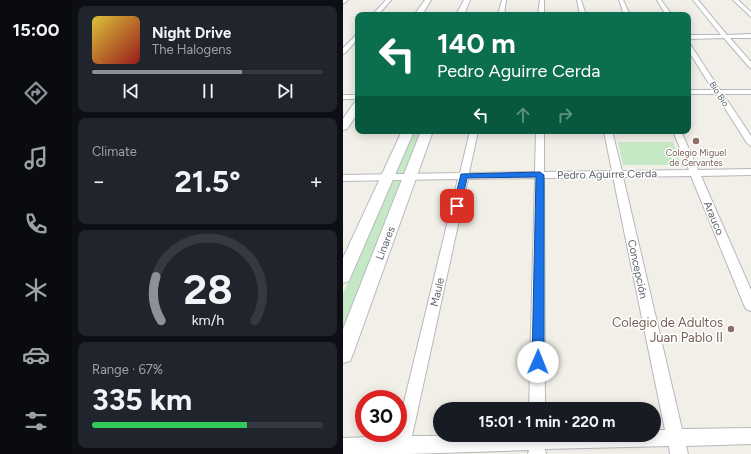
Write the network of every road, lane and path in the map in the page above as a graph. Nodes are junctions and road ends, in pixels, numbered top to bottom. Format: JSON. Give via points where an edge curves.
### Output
{"nodes":[{"id":1,"x":346,"y":0,"type":"edge"},
{"id":2,"x":389,"y":0,"type":"edge"},
{"id":3,"x":428,"y":0,"type":"edge"},
{"id":4,"x":467,"y":0,"type":"edge"},
{"id":5,"x":504,"y":0,"type":"edge"},
{"id":6,"x":542,"y":0,"type":"edge"},
{"id":7,"x":579,"y":0,"type":"edge"},
{"id":8,"x":621,"y":0,"type":"edge"},
{"id":9,"x":659,"y":0,"type":"edge"},
{"id":10,"x":695,"y":0,"type":"edge"},
{"id":11,"x":735,"y":0,"type":"edge"},
{"id":12,"x":343,"y":3,"type":"edge"},
{"id":13,"x":378,"y":12,"type":"edge"},
{"id":14,"x":420,"y":12,"type":"edge"},
{"id":15,"x":461,"y":12,"type":"edge"},
{"id":16,"x":502,"y":12,"type":"edge"},
{"id":17,"x":541,"y":12,"type":"edge"},
{"id":18,"x":582,"y":12,"type":"edge"},
{"id":19,"x":626,"y":12,"type":"edge"},
{"id":20,"x":667,"y":12,"type":"edge"},
{"id":21,"x":751,"y":15,"type":"edge"},
{"id":22,"x":725,"y":36,"type":"junction"},
{"id":23,"x":751,"y":36,"type":"edge"},
{"id":24,"x":691,"y":37,"type":"edge"},
{"id":25,"x":343,"y":41,"type":"edge"},
{"id":26,"x":355,"y":41,"type":"edge"},
{"id":27,"x":691,"y":50,"type":"edge"},
{"id":28,"x":343,"y":52,"type":"edge"},
{"id":29,"x":751,"y":66,"type":"edge"},
{"id":30,"x":691,"y":92,"type":"edge"},
{"id":31,"x":718,"y":92,"type":"junction"},
{"id":32,"x":751,"y":92,"type":"edge"},
{"id":33,"x":355,"y":96,"type":"edge"},
{"id":34,"x":343,"y":97,"type":"edge"},
{"id":35,"x":355,"y":110,"type":"edge"},
{"id":36,"x":343,"y":128,"type":"edge"},
{"id":37,"x":407,"y":134,"type":"edge"},
{"id":38,"x":426,"y":134,"type":"edge"},
{"id":39,"x":473,"y":134,"type":"edge"},
{"id":40,"x":540,"y":134,"type":"edge"},
{"id":41,"x":609,"y":134,"type":"edge"},
{"id":42,"x":678,"y":134,"type":"edge"},
{"id":43,"x":751,"y":143,"type":"edge"},
{"id":44,"x":694,"y":172,"type":"junction"},
{"id":45,"x":751,"y":172,"type":"edge"},
{"id":46,"x":617,"y":174,"type":"junction"},
{"id":47,"x":540,"y":175,"type":"junction"},
{"id":48,"x":464,"y":176,"type":"junction"},
{"id":49,"x":387,"y":177,"type":"junction"},
{"id":50,"x":410,"y":177,"type":"junction"},
{"id":51,"x":343,"y":178,"type":"edge"},
{"id":52,"x":343,"y":276,"type":"edge"},
{"id":53,"x":751,"y":305,"type":"edge"},
{"id":54,"x":343,"y":354,"type":"edge"},
{"id":55,"x":537,"y":402,"type":"edge"},
{"id":56,"x":751,"y":436,"type":"edge"},
{"id":57,"x":537,"y":444,"type":"edge"},
{"id":58,"x":343,"y":446,"type":"edge"},
{"id":59,"x":677,"y":446,"type":"edge"},
{"id":60,"x":401,"y":449,"type":"edge"}],
"edges":[{"from":1,"to":12,"type":"street"},
{"from":2,"to":13,"type":"street"},
{"from":3,"to":14,"type":"main road"},
{"from":4,"to":15,"type":"main road"},
{"from":5,"to":16,"type":"street"},
{"from":6,"to":17,"type":"street"},
{"from":7,"to":18,"type":"street"},
{"from":8,"to":19,"type":"street"},
{"from":9,"to":20,"type":"street"},
{"from":10,"to":22,"type":"street"},
{"from":11,"to":21,"type":"street"},
{"from":22,"to":23,"type":"street"},
{"from":22,"to":24,"type":"street"},
{"from":22,"to":29,"type":"street"},
{"from":25,"to":26,"type":"street"},
{"from":26,"to":28,"type":"street"},
{"from":27,"to":31,"type":"street","name":"Bio Bio"},
{"from":30,"to":31,"type":"street"},
{"from":31,"to":32,"type":"street"},
{"from":31,"to":43,"type":"street","name":"Bio Bio"},
{"from":33,"to":34,"type":"street"},
{"from":35,"to":36,"type":"main road"},
{"from":37,"to":49,"type":"main road"},
{"from":38,"to":50,"type":"main road","name":"Linares"},
{"from":39,"to":48,"type":"street","name":"Maule"},
{"from":40,"to":47,"type":"street"},
{"from":41,"to":46,"type":"street","name":"Concepción"},
{"from":42,"to":44,"type":"street","name":"Arauco"},
{"from":44,"to":45,"type":"street","name":"Pedro Aguirre Cerda"},
{"from":44,"to":46,"type":"street","name":"Pedro Aguirre Cerda"},
{"from":44,"to":53,"type":"street","name":"Arauco"},
{"from":46,"to":47,"type":"street","name":"Pedro Aguirre Cerda"},
{"from":46,"to":59,"type":"street","name":"Concepción"},
{"from":47,"to":48,"type":"street","name":"Pedro Aguirre Cerda"},
{"from":47,"to":55,"type":"street"},
{"from":48,"to":50,"type":"street","name":"Pedro Aguirre Cerda"},
{"from":48,"to":60,"type":"street","name":"Maule"},
{"from":49,"to":50,"type":"street","name":"Pedro Aguirre Cerda"},
{"from":49,"to":51,"type":"street","name":"Pedro Aguirre Cerda"},
{"from":49,"to":52,"type":"main road"},
{"from":50,"to":54,"type":"main road","name":"Linares"},
{"from":56,"to":59,"type":"street"},
{"from":57,"to":59,"type":"street"},
{"from":57,"to":60,"type":"street"},
{"from":58,"to":60,"type":"street"}]}
